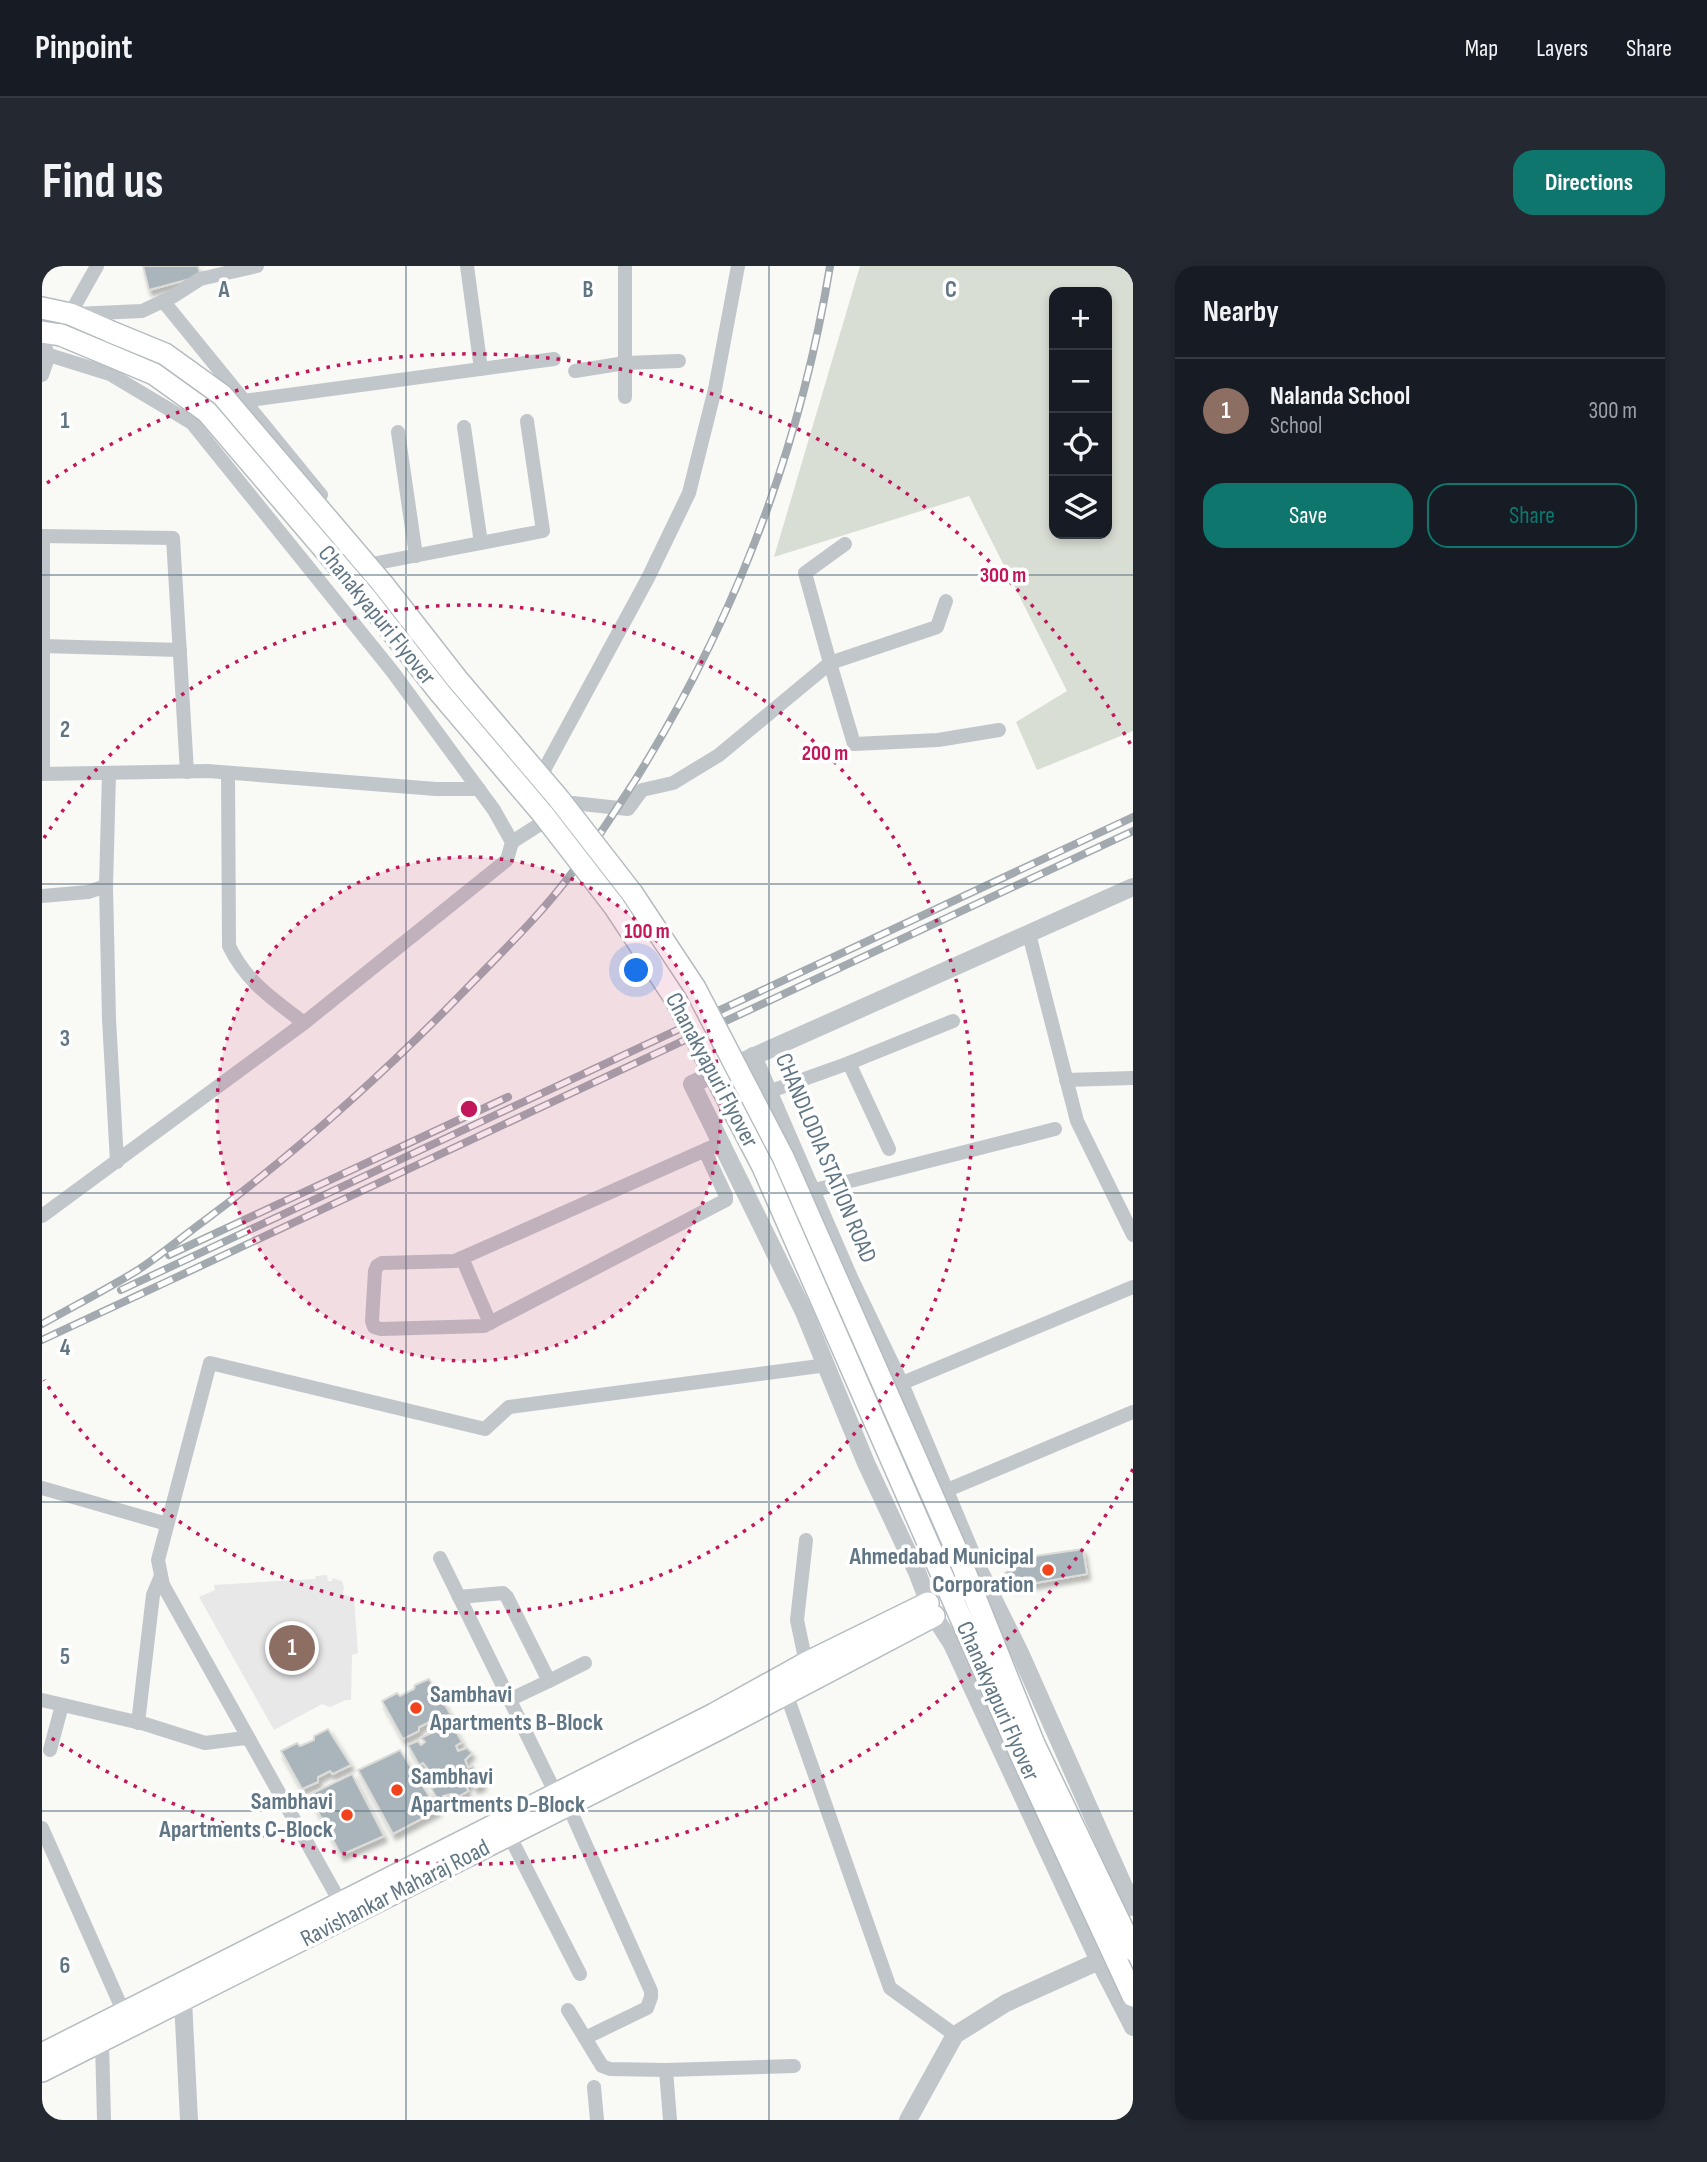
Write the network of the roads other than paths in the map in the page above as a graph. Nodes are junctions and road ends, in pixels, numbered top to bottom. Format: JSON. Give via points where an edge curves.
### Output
{"nodes":[{"id":1,"x":96,"y":266,"type":"edge"},
{"id":2,"x":257,"y":266,"type":"edge"},
{"id":3,"x":467,"y":266,"type":"edge"},
{"id":4,"x":625,"y":266,"type":"edge"},
{"id":5,"x":738,"y":266,"type":"edge"},
{"id":6,"x":163,"y":301,"type":"junction"},
{"id":7,"x":42,"y":308,"type":"edge"},
{"id":8,"x":70,"y":314,"type":"junction"},
{"id":9,"x":48,"y":341,"type":"edge"},
{"id":10,"x":554,"y":359,"type":"dead end"},
{"id":11,"x":679,"y":361,"type":"dead end"},
{"id":12,"x":625,"y":363,"type":"junction"},
{"id":13,"x":481,"y":369,"type":"junction"},
{"id":14,"x":575,"y":371,"type":"dead end"},
{"id":15,"x":42,"y":375,"type":"edge"},
{"id":16,"x":625,"y":397,"type":"dead end"},
{"id":17,"x":243,"y":401,"type":"junction"},
{"id":18,"x":527,"y":421,"type":"dead end"},
{"id":19,"x":464,"y":426,"type":"dead end"},
{"id":20,"x":398,"y":432,"type":"dead end"},
{"id":21,"x":42,"y":536,"type":"edge"},
{"id":22,"x":481,"y":543,"type":"junction"},
{"id":23,"x":845,"y":544,"type":"dead end"},
{"id":24,"x":416,"y":556,"type":"junction"},
{"id":25,"x":377,"y":564,"type":"junction"},
{"id":26,"x":946,"y":601,"type":"dead end"},
{"id":27,"x":43,"y":646,"type":"edge"},
{"id":28,"x":180,"y":650,"type":"junction"},
{"id":29,"x":830,"y":663,"type":"junction"},
{"id":30,"x":999,"y":730,"type":"dead end"},
{"id":31,"x":544,"y":770,"type":"junction"},
{"id":32,"x":187,"y":772,"type":"junction"},
{"id":33,"x":228,"y":773,"type":"junction"},
{"id":34,"x":43,"y":774,"type":"edge"},
{"id":35,"x":109,"y":774,"type":"junction"},
{"id":36,"x":479,"y":789,"type":"junction"},
{"id":37,"x":573,"y":803,"type":"junction"},
{"id":38,"x":512,"y":842,"type":"junction"},
{"id":39,"x":106,"y":886,"type":"junction"},
{"id":40,"x":1133,"y":887,"type":"edge"},
{"id":41,"x":42,"y":896,"type":"edge"},
{"id":42,"x":1029,"y":934,"type":"junction"},
{"id":43,"x":953,"y":1021,"type":"dead end"},
{"id":44,"x":304,"y":1023,"type":"junction"},
{"id":45,"x":753,"y":1056,"type":"junction"},
{"id":46,"x":849,"y":1063,"type":"junction"},
{"id":47,"x":1133,"y":1078,"type":"edge"},
{"id":48,"x":1066,"y":1080,"type":"junction"},
{"id":49,"x":768,"y":1092,"type":"junction"},
{"id":50,"x":1055,"y":1129,"type":"dead end"},
{"id":51,"x":713,"y":1147,"type":"junction"},
{"id":52,"x":889,"y":1149,"type":"dead end"},
{"id":53,"x":117,"y":1162,"type":"junction"},
{"id":54,"x":811,"y":1191,"type":"junction"},
{"id":55,"x":42,"y":1216,"type":"edge"},
{"id":56,"x":1133,"y":1235,"type":"edge"},
{"id":57,"x":462,"y":1258,"type":"junction"},
{"id":58,"x":1133,"y":1287,"type":"edge"},
{"id":59,"x":490,"y":1323,"type":"junction"},
{"id":60,"x":827,"y":1365,"type":"junction"},
{"id":61,"x":900,"y":1384,"type":"junction"},
{"id":62,"x":1133,"y":1412,"type":"edge"},
{"id":63,"x":42,"y":1488,"type":"edge"},
{"id":64,"x":945,"y":1491,"type":"junction"},
{"id":65,"x":167,"y":1524,"type":"junction"},
{"id":66,"x":806,"y":1540,"type":"dead end"},
{"id":67,"x":440,"y":1558,"type":"dead end"},
{"id":68,"x":973,"y":1558,"type":"junction"},
{"id":69,"x":161,"y":1576,"type":"junction"},
{"id":70,"x":459,"y":1597,"type":"junction"},
{"id":71,"x":1000,"y":1609,"type":"junction"},
{"id":72,"x":931,"y":1610,"type":"junction"},
{"id":73,"x":586,"y":1663,"type":"dead end"},
{"id":74,"x":806,"y":1663,"type":"junction"},
{"id":75,"x":549,"y":1681,"type":"junction"},
{"id":76,"x":786,"y":1693,"type":"junction"},
{"id":77,"x":42,"y":1700,"type":"edge"},
{"id":78,"x":509,"y":1700,"type":"junction"},
{"id":79,"x":62,"y":1705,"type":"junction"},
{"id":80,"x":138,"y":1723,"type":"junction"},
{"id":81,"x":250,"y":1741,"type":"junction"},
{"id":82,"x":50,"y":1750,"type":"dead end"},
{"id":83,"x":562,"y":1799,"type":"junction"},
{"id":84,"x":42,"y":1828,"type":"edge"},
{"id":85,"x":509,"y":1835,"type":"junction"},
{"id":86,"x":45,"y":1845,"type":"edge"},
{"id":87,"x":1133,"y":1908,"type":"edge"},
{"id":88,"x":344,"y":1910,"type":"junction"},
{"id":89,"x":1133,"y":1950,"type":"edge"},
{"id":90,"x":1099,"y":1961,"type":"junction"},
{"id":91,"x":580,"y":1974,"type":"dead end"},
{"id":92,"x":180,"y":1993,"type":"junction"},
{"id":93,"x":1133,"y":1996,"type":"edge"},
{"id":94,"x":568,"y":2010,"type":"dead end"},
{"id":95,"x":124,"y":2013,"type":"junction"},
{"id":96,"x":1133,"y":2027,"type":"edge"},
{"id":97,"x":955,"y":2035,"type":"junction"},
{"id":98,"x":585,"y":2038,"type":"junction"},
{"id":99,"x":103,"y":2040,"type":"junction"},
{"id":100,"x":42,"y":2054,"type":"edge"},
{"id":101,"x":794,"y":2066,"type":"dead end"},
{"id":102,"x":666,"y":2070,"type":"junction"},
{"id":103,"x":42,"y":2071,"type":"edge"},
{"id":104,"x":594,"y":2087,"type":"dead end"},
{"id":105,"x":912,"y":2119,"type":"edge"},
{"id":106,"x":104,"y":2120,"type":"edge"},
{"id":107,"x":189,"y":2120,"type":"edge"},
{"id":108,"x":597,"y":2120,"type":"edge"},
{"id":109,"x":670,"y":2120,"type":"edge"}],
"edges":[{"from":1,"to":8,"type":"street"},
{"from":2,"to":6,"type":"street","via":[[200,279]]},
{"from":3,"to":13,"type":"street"},
{"from":4,"to":12,"type":"street"},
{"from":5,"to":31,"type":"street","via":[[689,494]]},
{"from":6,"to":8,"type":"street","via":[[142,311]]},
{"from":6,"to":17,"type":"street"},
{"from":7,"to":8,"type":"main road","name":"Chanakyapuri Flyover"},
{"from":8,"to":89,"type":"main road","name":"Chanakyapuri Flyover","bridge":true,"via":[[165,354],[222,395],[559,799],[632,893],[695,988],[783,1157],[955,1547],[1034,1744]]},
{"from":9,"to":15,"type":"street"},
{"from":9,"to":36,"type":"street","via":[[191,423],[392,671]]},
{"from":9,"to":93,"type":"main road","name":"Chanakyapuri Flyover","bridge":true,"via":[[154,374],[207,412],[542,813],[614,906],[676,1000],[763,1167],[1020,1755]]},
{"from":10,"to":13,"type":"street"},
{"from":11,"to":12,"type":"street"},
{"from":12,"to":14,"type":"street"},
{"from":12,"to":16,"type":"street"},
{"from":13,"to":17,"type":"street"},
{"from":17,"to":25,"type":"street"},
{"from":18,"to":22,"type":"street","via":[[543,531]]},
{"from":19,"to":22,"type":"street"},
{"from":20,"to":24,"type":"street"},
{"from":21,"to":27,"type":"street"},
{"from":21,"to":28,"type":"street","via":[[173,538]]},
{"from":22,"to":24,"type":"street"},
{"from":23,"to":29,"type":"street","via":[[804,573]]},
{"from":24,"to":25,"type":"street"},
{"from":25,"to":31,"type":"street"},
{"from":26,"to":29,"type":"street","via":[[937,627]]},
{"from":27,"to":28,"type":"street"},
{"from":27,"to":34,"type":"street"},
{"from":28,"to":32,"type":"street"},
{"from":29,"to":30,"type":"street","via":[[854,744],[938,740]]},
{"from":29,"to":37,"type":"street","via":[[719,755],[673,783],[642,790],[628,809]]},
{"from":31,"to":37,"type":"street"},
{"from":32,"to":33,"type":"street"},
{"from":32,"to":35,"type":"street"},
{"from":33,"to":36,"type":"street"},
{"from":33,"to":44,"type":"street","via":[[229,946],[254,984]]},
{"from":34,"to":35,"type":"street"},
{"from":35,"to":39,"type":"street"},
{"from":36,"to":38,"type":"street"},
{"from":37,"to":38,"type":"street"},
{"from":38,"to":44,"type":"street","via":[[507,860]]},
{"from":39,"to":41,"type":"street"},
{"from":39,"to":53,"type":"street"},
{"from":40,"to":42,"type":"street","name":"CHANDLODIA STATION ROAD"},
{"from":42,"to":45,"type":"street","name":"CHANDLODIA STATION ROAD"},
{"from":42,"to":48,"type":"street"},
{"from":43,"to":46,"type":"street"},
{"from":44,"to":53,"type":"street"},
{"from":45,"to":49,"type":"street","name":"CHANDLODIA STATION ROAD"},
{"from":45,"to":51,"type":"street","via":[[692,1084]]},
{"from":46,"to":49,"type":"street"},
{"from":46,"to":52,"type":"street"},
{"from":47,"to":48,"type":"street"},
{"from":48,"to":56,"type":"street","via":[[1077,1121]]},
{"from":49,"to":54,"type":"street","name":"CHANDLODIA STATION ROAD"},
{"from":50,"to":54,"type":"street"},
{"from":51,"to":57,"type":"street"},
{"from":51,"to":59,"type":"street","via":[[726,1200]]},
{"from":51,"to":60,"type":"street","via":[[804,1312]]},
{"from":53,"to":55,"type":"street"},
{"from":54,"to":61,"type":"street","name":"CHANDLODIA STATION ROAD"},
{"from":57,"to":59,"type":"street"},
{"from":57,"to":59,"type":"street","via":[[377,1266],[374,1327]]},
{"from":58,"to":61,"type":"street"},
{"from":60,"to":65,"type":"street","via":[[509,1407],[485,1429],[210,1363]]},
{"from":60,"to":72,"type":"street"},
{"from":61,"to":64,"type":"street","name":"CHANDLODIA STATION ROAD"},
{"from":62,"to":64,"type":"street"},
{"from":63,"to":65,"type":"street"},
{"from":64,"to":68,"type":"street","name":"CHANDLODIA STATION ROAD"},
{"from":65,"to":69,"type":"street","via":[[158,1560]]},
{"from":66,"to":74,"type":"street","via":[[797,1620]]},
{"from":67,"to":70,"type":"street"},
{"from":68,"to":71,"type":"street","name":"CHANDLODIA STATION ROAD"},
{"from":68,"to":72,"type":"street","via":[[960,1585]]},
{"from":69,"to":80,"type":"street","via":[[153,1595]]},
{"from":69,"to":81,"type":"street"},
{"from":70,"to":75,"type":"street","via":[[503,1593]]},
{"from":70,"to":78,"type":"street"},
{"from":71,"to":72,"type":"street","via":[[970,1603]]},
{"from":71,"to":87,"type":"street","name":"CHANDLODIA STATION ROAD"},
{"from":72,"to":74,"type":"main road","name":"Ravishankar Maharaj Road"},
{"from":72,"to":76,"type":"main road","name":"Ravishankar Maharaj Road"},
{"from":72,"to":90,"type":"street","via":[[952,1644]]},
{"from":73,"to":75,"type":"street"},
{"from":74,"to":83,"type":"main road","name":"Ravishankar Maharaj Road"},
{"from":75,"to":78,"type":"street"},
{"from":76,"to":83,"type":"main road","name":"Ravishankar Maharaj Road"},
{"from":76,"to":97,"type":"street","via":[[890,1988]]},
{"from":77,"to":79,"type":"street"},
{"from":78,"to":83,"type":"street"},
{"from":79,"to":80,"type":"street"},
{"from":79,"to":82,"type":"street"},
{"from":80,"to":81,"type":"street","via":[[205,1743]]},
{"from":81,"to":88,"type":"street"},
{"from":83,"to":85,"type":"main road","name":"Ravishankar Maharaj Road"},
{"from":83,"to":88,"type":"main road","name":"Ravishankar Maharaj Road"},
{"from":83,"to":98,"type":"street","via":[[651,1997],[647,2008]]},
{"from":84,"to":86,"type":"street"},
{"from":85,"to":88,"type":"main road","name":"Ravishankar Maharaj Road"},
{"from":85,"to":91,"type":"street"},
{"from":86,"to":95,"type":"street"},
{"from":88,"to":92,"type":"main road","name":"Ravishankar Maharaj Road"},
{"from":90,"to":96,"type":"street"},
{"from":90,"to":97,"type":"street","via":[[1006,2003]]},
{"from":92,"to":95,"type":"main road","name":"Ravishankar Maharaj Road"},
{"from":92,"to":99,"type":"main road","name":"Ravishankar Maharaj Road"},
{"from":92,"to":107,"type":"street"},
{"from":94,"to":98,"type":"street"},
{"from":95,"to":100,"type":"main road","name":"Ravishankar Maharaj Road"},
{"from":97,"to":105,"type":"street"},
{"from":98,"to":102,"type":"street","via":[[602,2066]]},
{"from":99,"to":103,"type":"main road","name":"Ravishankar Maharaj Road"},
{"from":99,"to":106,"type":"street"},
{"from":101,"to":102,"type":"street"},
{"from":102,"to":109,"type":"street"},
{"from":104,"to":108,"type":"street"}]}
